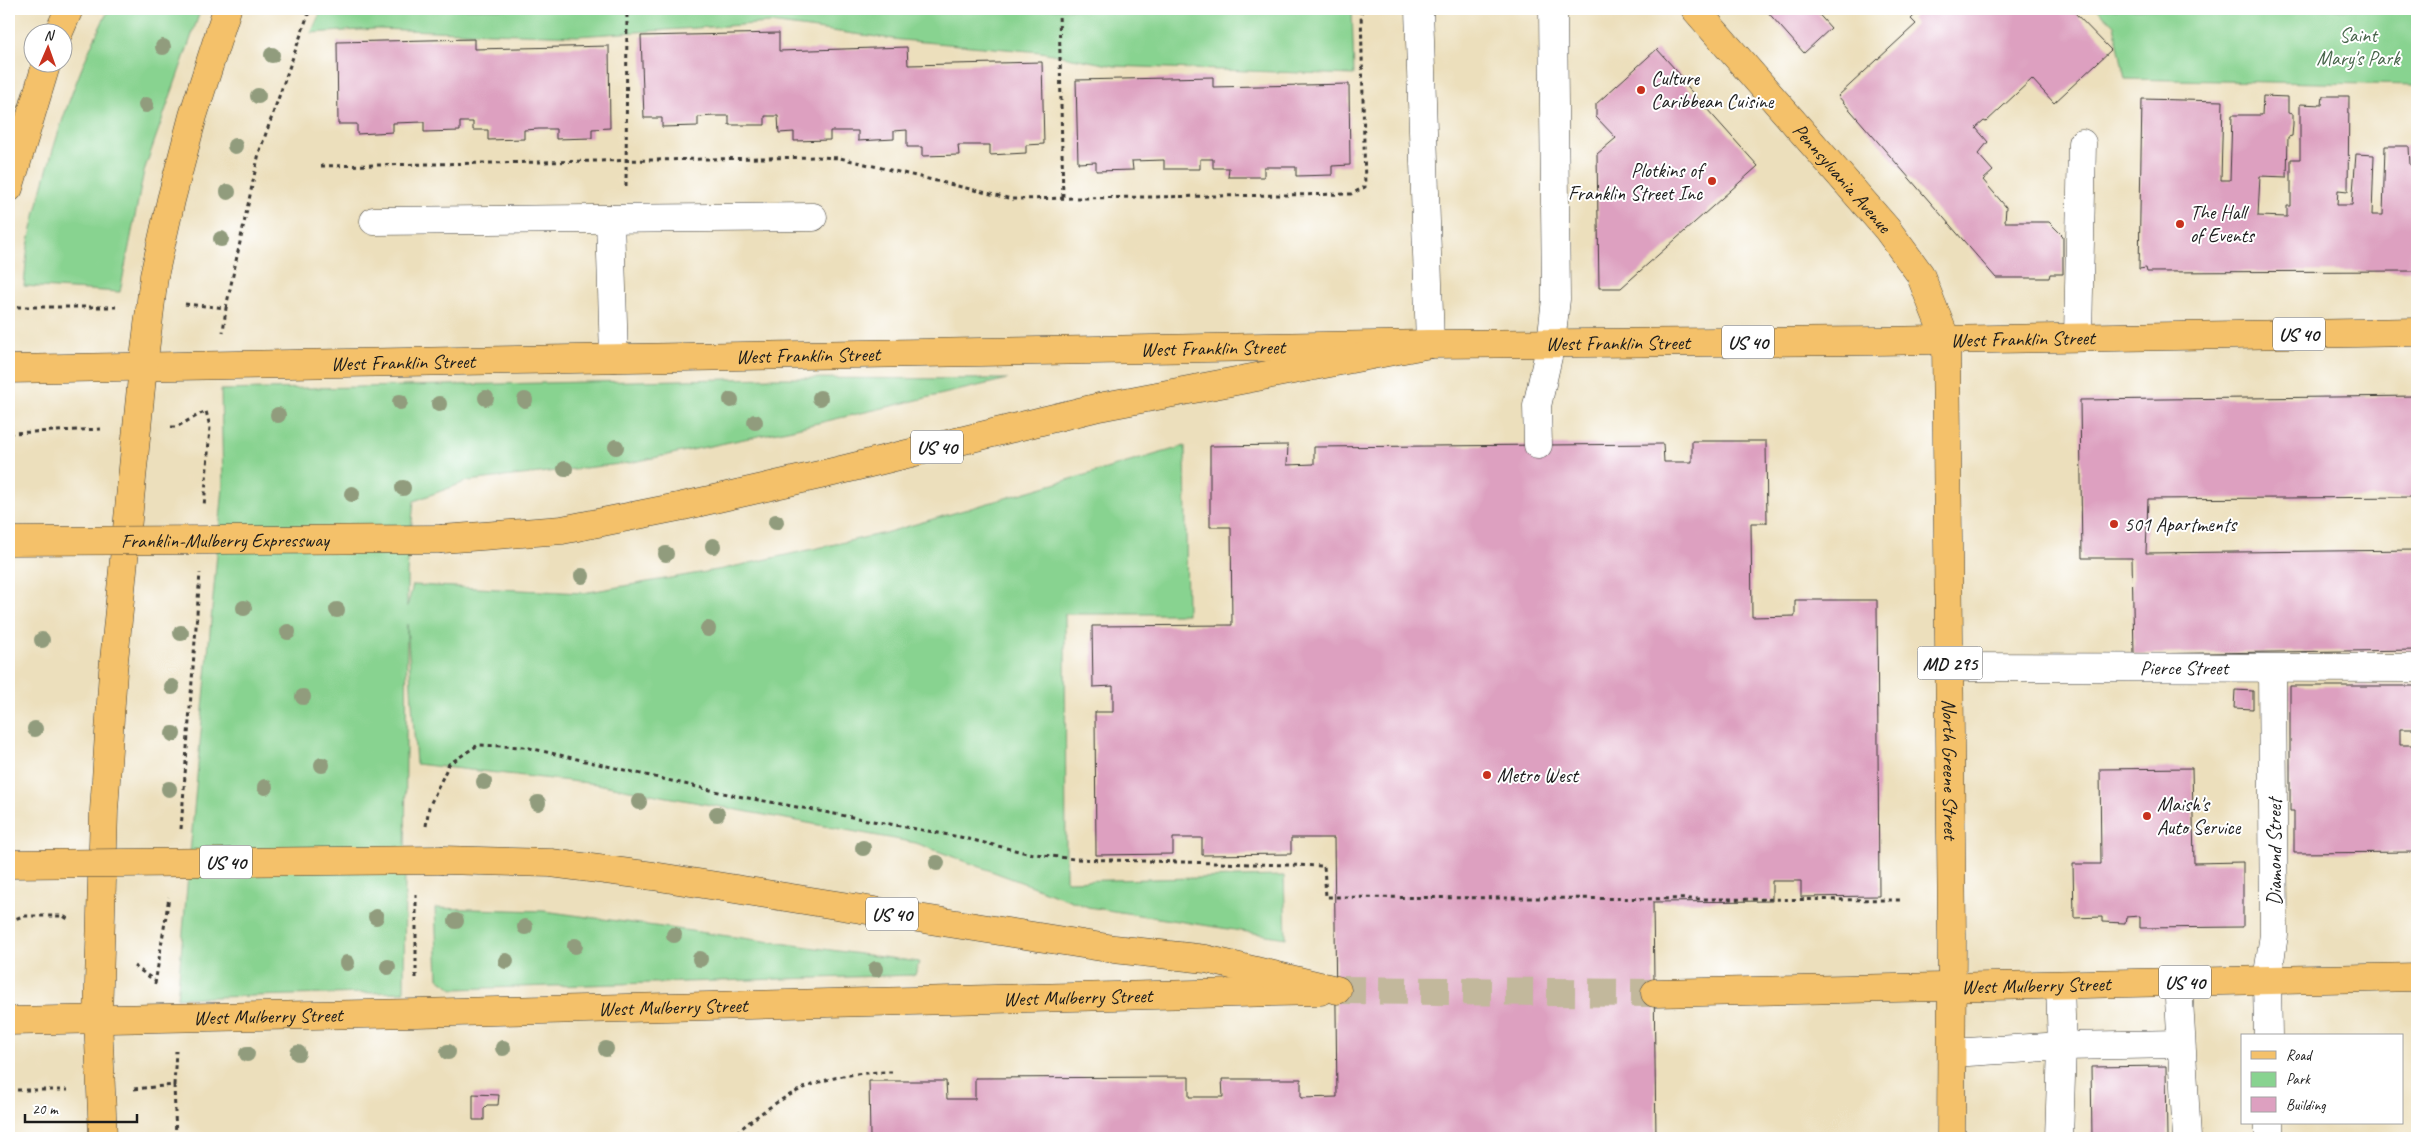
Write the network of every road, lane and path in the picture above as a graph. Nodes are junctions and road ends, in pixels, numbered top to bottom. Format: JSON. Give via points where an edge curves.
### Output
{"nodes":[{"id":1,"x":70,"y":9,"type":"edge"},
{"id":2,"x":227,"y":9,"type":"edge"},
{"id":3,"x":310,"y":9,"type":"edge"},
{"id":4,"x":627,"y":9,"type":"edge"},
{"id":5,"x":1059,"y":9,"type":"edge"},
{"id":6,"x":1361,"y":9,"type":"edge"},
{"id":7,"x":1419,"y":9,"type":"edge"},
{"id":8,"x":1554,"y":9,"type":"edge"},
{"id":9,"x":1694,"y":9,"type":"edge"},
{"id":10,"x":64,"y":22,"type":"edge"},
{"id":11,"x":44,"y":72,"type":"edge"},
{"id":12,"x":2082,"y":143,"type":"dead end"},
{"id":13,"x":626,"y":161,"type":"junction"},
{"id":14,"x":321,"y":166,"type":"dead end"},
{"id":15,"x":9,"y":188,"type":"edge"},
{"id":16,"x":626,"y":188,"type":"dead end"},
{"id":17,"x":1063,"y":198,"type":"junction"},
{"id":18,"x":813,"y":217,"type":"dead end"},
{"id":19,"x":610,"y":219,"type":"junction"},
{"id":20,"x":374,"y":221,"type":"dead end"},
{"id":21,"x":197,"y":304,"type":"dead end"},
{"id":22,"x":9,"y":307,"type":"edge"},
{"id":23,"x":116,"y":307,"type":"dead end"},
{"id":24,"x":226,"y":308,"type":"junction"},
{"id":25,"x":223,"y":330,"type":"dead end"},
{"id":26,"x":2417,"y":332,"type":"edge"},
{"id":27,"x":2078,"y":338,"type":"junction"},
{"id":28,"x":1946,"y":340,"type":"junction"},
{"id":29,"x":1550,"y":343,"type":"junction"},
{"id":30,"x":1430,"y":344,"type":"junction"},
{"id":31,"x":614,"y":358,"type":"junction"},
{"id":32,"x":142,"y":367,"type":"junction"},
{"id":33,"x":9,"y":369,"type":"edge"},
{"id":34,"x":176,"y":427,"type":"dead end"},
{"id":35,"x":63,"y":430,"type":"dead end"},
{"id":36,"x":9,"y":433,"type":"edge"},
{"id":37,"x":1538,"y":445,"type":"dead end"},
{"id":38,"x":204,"y":515,"type":"dead end"},
{"id":39,"x":9,"y":541,"type":"edge"},
{"id":40,"x":200,"y":564,"type":"dead end"},
{"id":41,"x":1950,"y":667,"type":"junction"},
{"id":42,"x":2417,"y":668,"type":"edge"},
{"id":43,"x":2272,"y":669,"type":"junction"},
{"id":44,"x":424,"y":835,"type":"dead end"},
{"id":45,"x":180,"y":837,"type":"dead end"},
{"id":46,"x":9,"y":864,"type":"edge"},
{"id":47,"x":416,"y":891,"type":"dead end"},
{"id":48,"x":170,"y":894,"type":"dead end"},
{"id":49,"x":1903,"y":900,"type":"dead end"},
{"id":50,"x":63,"y":916,"type":"dead end"},
{"id":51,"x":9,"y":921,"type":"edge"},
{"id":52,"x":139,"y":969,"type":"dead end"},
{"id":53,"x":2417,"y":977,"type":"edge"},
{"id":54,"x":2267,"y":980,"type":"junction"},
{"id":55,"x":2178,"y":982,"type":"junction"},
{"id":56,"x":2060,"y":985,"type":"junction"},
{"id":57,"x":1953,"y":987,"type":"junction"},
{"id":58,"x":1655,"y":993,"type":"tunnel mouth"},
{"id":59,"x":417,"y":1013,"type":"junction"},
{"id":60,"x":98,"y":1018,"type":"junction"},
{"id":61,"x":9,"y":1020,"type":"edge"},
{"id":62,"x":2268,"y":1034,"type":"edge"},
{"id":63,"x":2181,"y":1044,"type":"junction"},
{"id":64,"x":2062,"y":1046,"type":"junction"},
{"id":65,"x":1952,"y":1053,"type":"junction"},
{"id":66,"x":177,"y":1054,"type":"dead end"},
{"id":67,"x":892,"y":1072,"type":"dead end"},
{"id":68,"x":174,"y":1085,"type":"junction"},
{"id":69,"x":138,"y":1089,"type":"dead end"},
{"id":70,"x":9,"y":1090,"type":"edge"},
{"id":71,"x":64,"y":1090,"type":"dead end"},
{"id":72,"x":2269,"y":1124,"type":"edge"},
{"id":73,"x":103,"y":1138,"type":"edge"},
{"id":74,"x":176,"y":1138,"type":"edge"},
{"id":75,"x":730,"y":1138,"type":"edge"},
{"id":76,"x":1951,"y":1138,"type":"edge"},
{"id":77,"x":2059,"y":1138,"type":"edge"},
{"id":78,"x":2187,"y":1138,"type":"edge"},
{"id":79,"x":2269,"y":1138,"type":"edge"}],
"edges":[{"from":1,"to":10,"type":"main road"},
{"from":2,"to":32,"type":"main road","via":[[193,116],[171,200],[154,276]]},
{"from":3,"to":24,"type":"path","via":[[259,153]]},
{"from":4,"to":13,"type":"path"},
{"from":5,"to":17,"type":"path"},
{"from":6,"to":17,"type":"path","via":[[1365,186],[1359,191],[1350,194]]},
{"from":7,"to":30,"type":"lane"},
{"from":8,"to":29,"type":"lane","via":[[1556,299]]},
{"from":9,"to":28,"type":"main road","name":"Pennsylvania Avenue","via":[[1887,229],[1920,274]]},
{"from":11,"to":15,"type":"main road"},
{"from":12,"to":27,"type":"lane"},
{"from":13,"to":14,"type":"path"},
{"from":13,"to":16,"type":"path"},
{"from":13,"to":17,"type":"path","via":[[840,158],[1012,199]]},
{"from":18,"to":19,"type":"lane"},
{"from":19,"to":20,"type":"lane"},
{"from":19,"to":31,"type":"lane"},
{"from":21,"to":24,"type":"path"},
{"from":22,"to":23,"type":"path"},
{"from":24,"to":25,"type":"path"},
{"from":26,"to":27,"type":"main road","name":"West Franklin Street","number":"US 40"},
{"from":27,"to":28,"type":"main road","name":"West Franklin Street","number":"US 40"},
{"from":28,"to":29,"type":"main road","name":"West Franklin Street","number":"US 40"},
{"from":28,"to":41,"type":"main road","name":"North Greene Street","number":"MD 295"},
{"from":29,"to":30,"type":"main road","name":"West Franklin Street","number":"US 40"},
{"from":29,"to":37,"type":"lane","via":[[1537,406]]},
{"from":30,"to":31,"type":"main road","name":"West Franklin Street"},
{"from":30,"to":39,"type":"main road","name":"Franklin-Mulberry Expressway","number":"US 40","bridge":true,"via":[[1099,407],[683,506],[562,530],[442,539]]},
{"from":31,"to":32,"type":"main road","name":"West Franklin Street"},
{"from":32,"to":33,"type":"main road","name":"West Franklin Street"},
{"from":32,"to":60,"type":"main road","via":[[113,671],[104,810]]},
{"from":34,"to":38,"type":"path","via":[[206,411],[210,427]]},
{"from":35,"to":36,"type":"path"},
{"from":40,"to":45,"type":"path"},
{"from":41,"to":43,"type":"lane","name":"Pierce Street"},
{"from":41,"to":57,"type":"main road","name":"North Greene Street","number":"MD 295"},
{"from":42,"to":43,"type":"lane","name":"Pierce Street"},
{"from":43,"to":54,"type":"lane","name":"Diamond Street","via":[[2274,935]]},
{"from":44,"to":49,"type":"path","via":[[429,807],[449,764],[478,745],[525,747],[732,795],[960,837],[1027,853],[1074,860],[1324,866],[1326,897]]},
{"from":46,"to":59,"type":"main road","name":"West Mulberry Street","number":"US 40","bridge":true,"via":[[443,860],[551,863],[653,876],[1114,949],[1206,959],[1337,990]]},
{"from":47,"to":59,"type":"path"},
{"from":48,"to":52,"type":"path","via":[[154,980]]},
{"from":50,"to":51,"type":"path","via":[[23,916]]},
{"from":53,"to":54,"type":"main road","name":"West Mulberry Street","number":"US 40"},
{"from":54,"to":55,"type":"main road","name":"West Mulberry Street","number":"US 40"},
{"from":54,"to":62,"type":"lane","name":"Diamond Street"},
{"from":55,"to":56,"type":"main road","name":"West Mulberry Street","number":"US 40"},
{"from":55,"to":63,"type":"lane"},
{"from":56,"to":57,"type":"main road","name":"West Mulberry Street","number":"US 40"},
{"from":56,"to":64,"type":"lane"},
{"from":57,"to":58,"type":"main road","name":"West Mulberry Street","number":"US 40"},
{"from":57,"to":65,"type":"main road","name":"North Greene Street","number":"MD 295"},
{"from":59,"to":60,"type":"main road","name":"West Mulberry Street"},
{"from":60,"to":61,"type":"main road","name":"West Mulberry Street"},
{"from":60,"to":73,"type":"main road"},
{"from":63,"to":64,"type":"lane"},
{"from":63,"to":78,"type":"lane"},
{"from":64,"to":65,"type":"lane"},
{"from":64,"to":77,"type":"lane"},
{"from":65,"to":76,"type":"main road","name":"North Greene Street","number":"MD 295"},
{"from":66,"to":68,"type":"path"},
{"from":67,"to":75,"type":"path","via":[[845,1075],[799,1089]]},
{"from":68,"to":69,"type":"path"},
{"from":68,"to":74,"type":"path"},
{"from":70,"to":71,"type":"path"},
{"from":72,"to":79,"type":"lane"}]}
